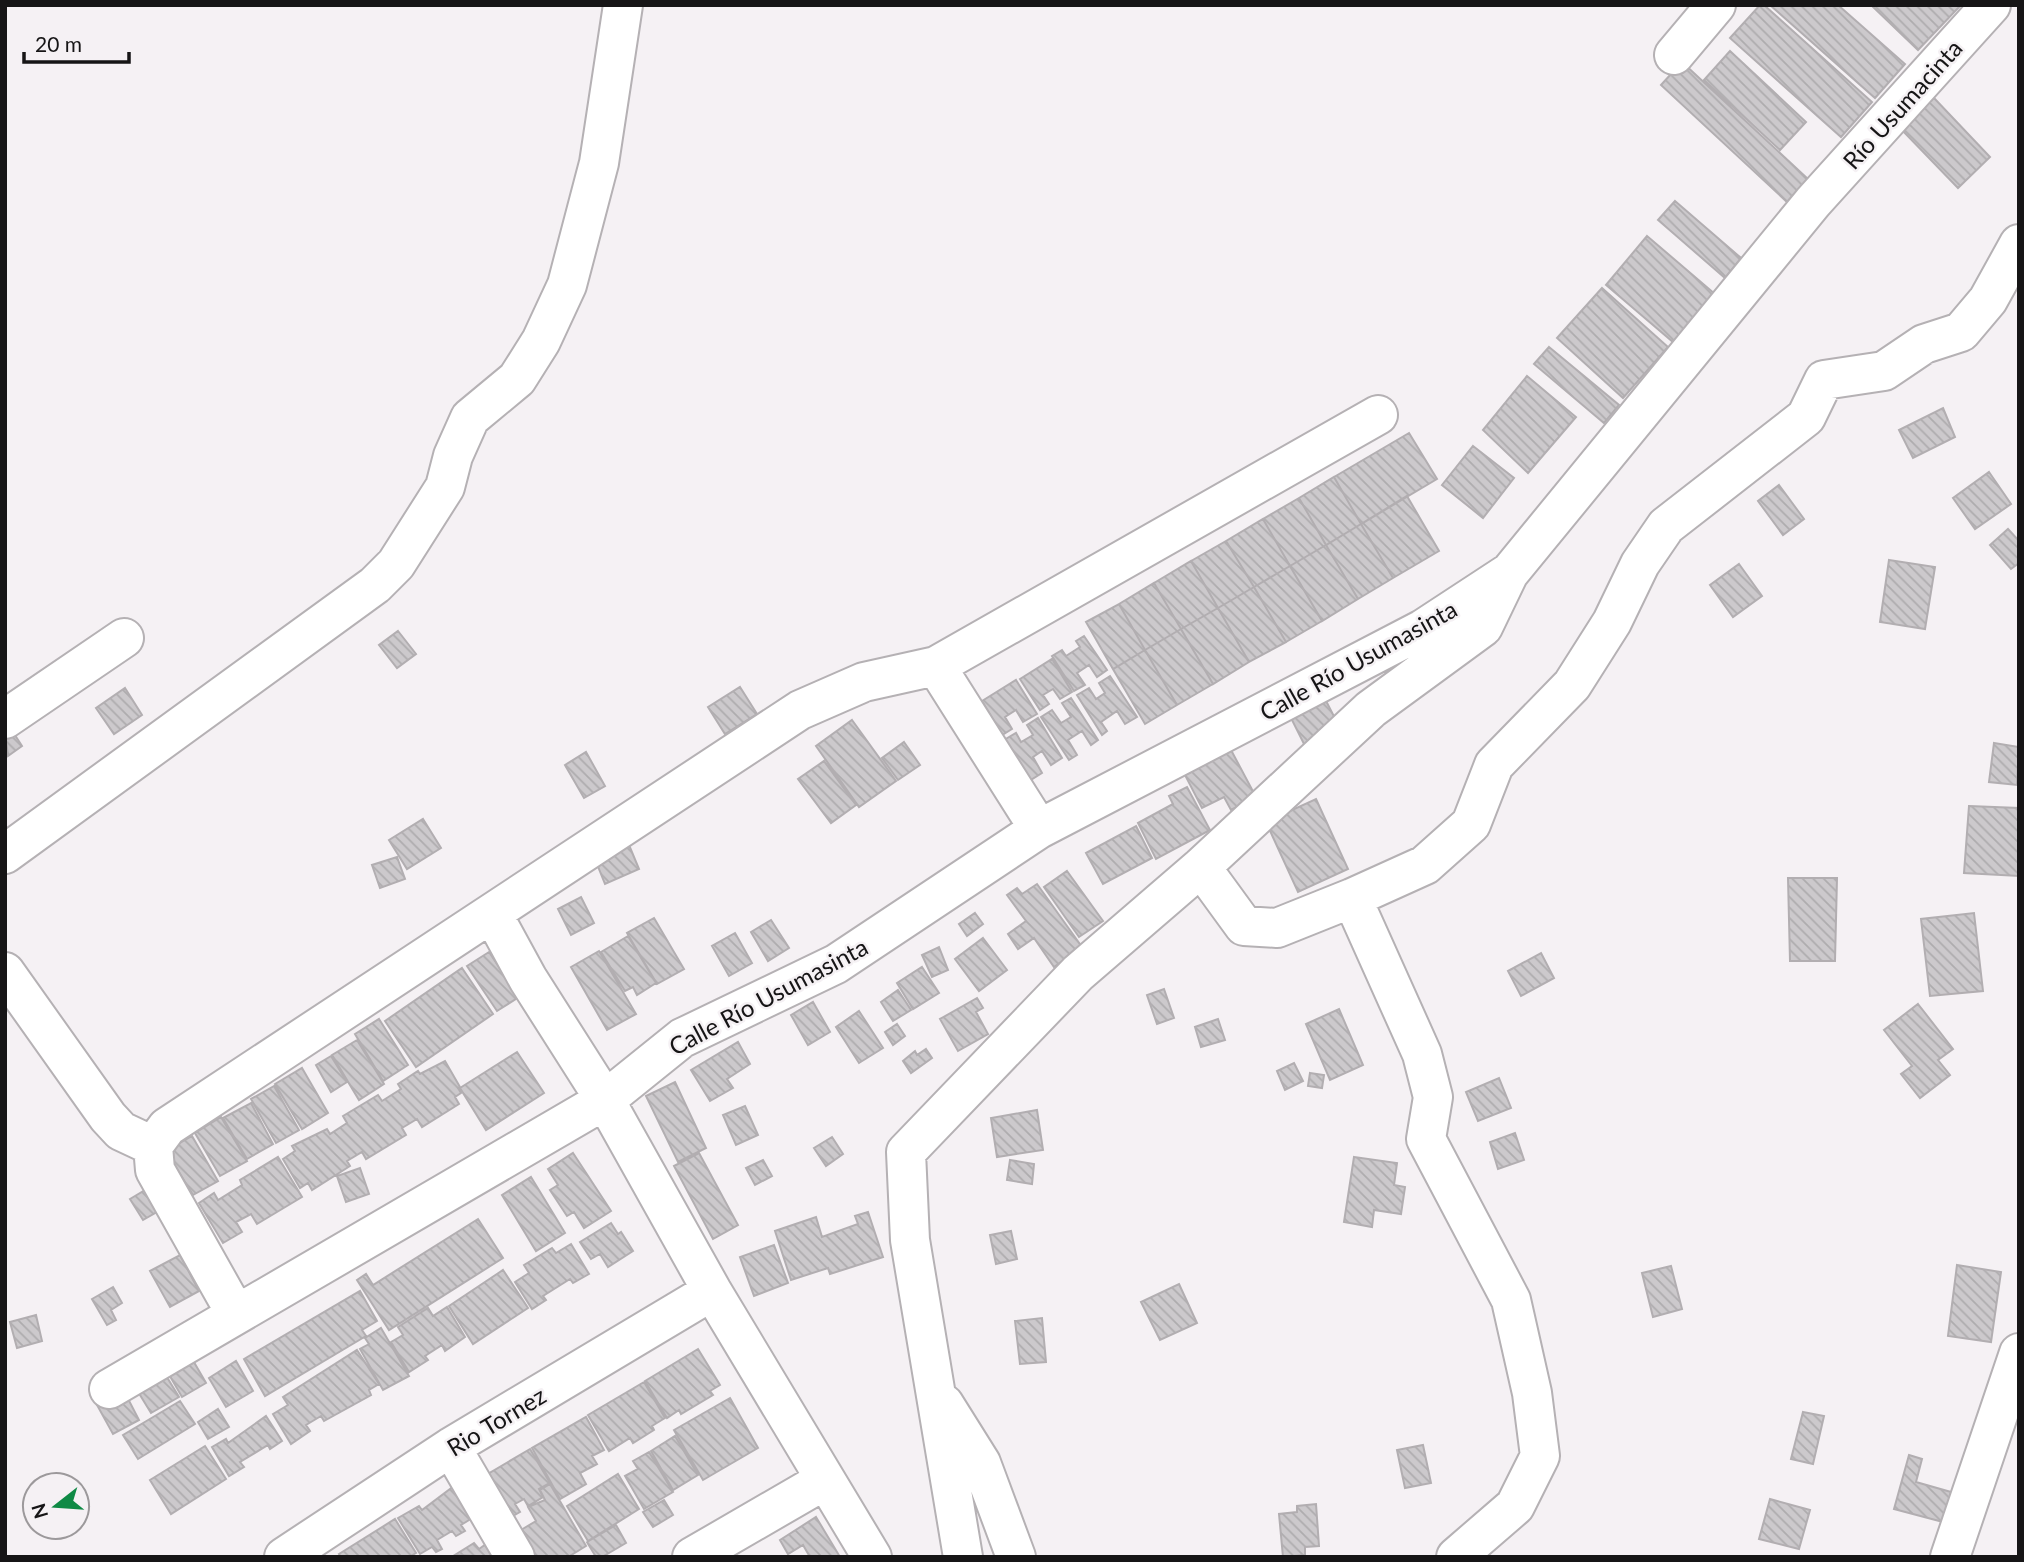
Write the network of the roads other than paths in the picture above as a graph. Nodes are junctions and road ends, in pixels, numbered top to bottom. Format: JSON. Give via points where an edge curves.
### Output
{"nodes":[{"id":1,"x":623,"y":5,"type":"edge"},
{"id":2,"x":1716,"y":5,"type":"edge"},
{"id":3,"x":1991,"y":5,"type":"edge"},
{"id":4,"x":1674,"y":55,"type":"dead end"},
{"id":5,"x":1812,"y":202,"type":"joint"},
{"id":6,"x":2019,"y":244,"type":"edge"},
{"id":7,"x":1378,"y":415,"type":"dead end"},
{"id":8,"x":1510,"y":572,"type":"junction"},
{"id":9,"x":124,"y":638,"type":"dead end"},
{"id":10,"x":936,"y":667,"type":"junction"},
{"id":11,"x":5,"y":719,"type":"edge"},
{"id":12,"x":1040,"y":829,"type":"junction"},
{"id":13,"x":5,"y":854,"type":"edge"},
{"id":14,"x":1201,"y":867,"type":"junction"},
{"id":15,"x":1352,"y":898,"type":"junction"},
{"id":16,"x":492,"y":913,"type":"junction"},
{"id":17,"x":5,"y":972,"type":"edge"},
{"id":18,"x":605,"y":1100,"type":"junction"},
{"id":19,"x":153,"y":1146,"type":"junction"},
{"id":20,"x":712,"y":1291,"type":"junction"},
{"id":21,"x":236,"y":1314,"type":"junction"},
{"id":22,"x":2019,"y":1353,"type":"edge"},
{"id":23,"x":933,"y":1387,"type":"junction"},
{"id":24,"x":109,"y":1389,"type":"dead end"},
{"id":25,"x":451,"y":1447,"type":"junction"},
{"id":26,"x":825,"y":1480,"type":"junction"},
{"id":27,"x":284,"y":1557,"type":"edge"},
{"id":28,"x":515,"y":1557,"type":"edge"},
{"id":29,"x":692,"y":1557,"type":"edge"},
{"id":30,"x":872,"y":1557,"type":"edge"},
{"id":31,"x":963,"y":1557,"type":"edge"},
{"id":32,"x":1016,"y":1557,"type":"edge"},
{"id":33,"x":1456,"y":1557,"type":"edge"},
{"id":34,"x":1950,"y":1557,"type":"edge"}],
"edges":[{"from":1,"to":13,"type":"street","via":[[599,163],[567,285],[517,379],[470,418],[445,487],[396,564],[375,585]]},
{"from":2,"to":4,"type":"street"},
{"from":3,"to":5,"type":"street","name":"Río Usumacinta"},
{"from":5,"to":8,"type":"street","name":"Calle Río Usumasinta"},
{"from":6,"to":15,"type":"street","via":[[1988,300],[1961,332],[1924,344],[1884,371],[1824,380],[1806,418],[1666,526],[1572,685],[1494,765],[1471,824],[1425,865]]},
{"from":7,"to":10,"type":"street"},
{"from":8,"to":12,"type":"street","name":"Calle Río Usumasinta","via":[[1423,629]]},
{"from":8,"to":14,"type":"street","via":[[1483,627],[1371,709]]},
{"from":9,"to":11,"type":"street"},
{"from":10,"to":12,"type":"street"},
{"from":10,"to":16,"type":"street","via":[[864,682],[800,710]]},
{"from":12,"to":18,"type":"street","name":"Calle Río Usumasinta","via":[[836,964],[681,1038]]},
{"from":14,"to":15,"type":"street","via":[[1244,926],[1277,928]]},
{"from":14,"to":23,"type":"street","via":[[1078,972],[906,1152],[910,1240]]},
{"from":15,"to":33,"type":"street","via":[[1422,1054],[1433,1097],[1426,1139],[1511,1300],[1532,1393],[1540,1456],[1515,1506]]},
{"from":16,"to":18,"type":"street"},
{"from":16,"to":19,"type":"street","via":[[167,1127]]},
{"from":17,"to":19,"type":"street","via":[[108,1117],[121,1131]]},
{"from":18,"to":20,"type":"street"},
{"from":18,"to":21,"type":"street","name":"Calle Río Usumasinta"},
{"from":19,"to":21,"type":"street","via":[[155,1170]]},
{"from":20,"to":25,"type":"street","name":"Rio Tornez"},
{"from":20,"to":26,"type":"street"},
{"from":21,"to":24,"type":"street","name":"Calle Río Usumasinta"},
{"from":22,"to":34,"type":"street"},
{"from":23,"to":31,"type":"street"},
{"from":23,"to":32,"type":"street","via":[[981,1463]]},
{"from":25,"to":27,"type":"street","name":"Rio Tornez"},
{"from":25,"to":28,"type":"street"},
{"from":26,"to":29,"type":"street"},
{"from":26,"to":30,"type":"street"}]}
